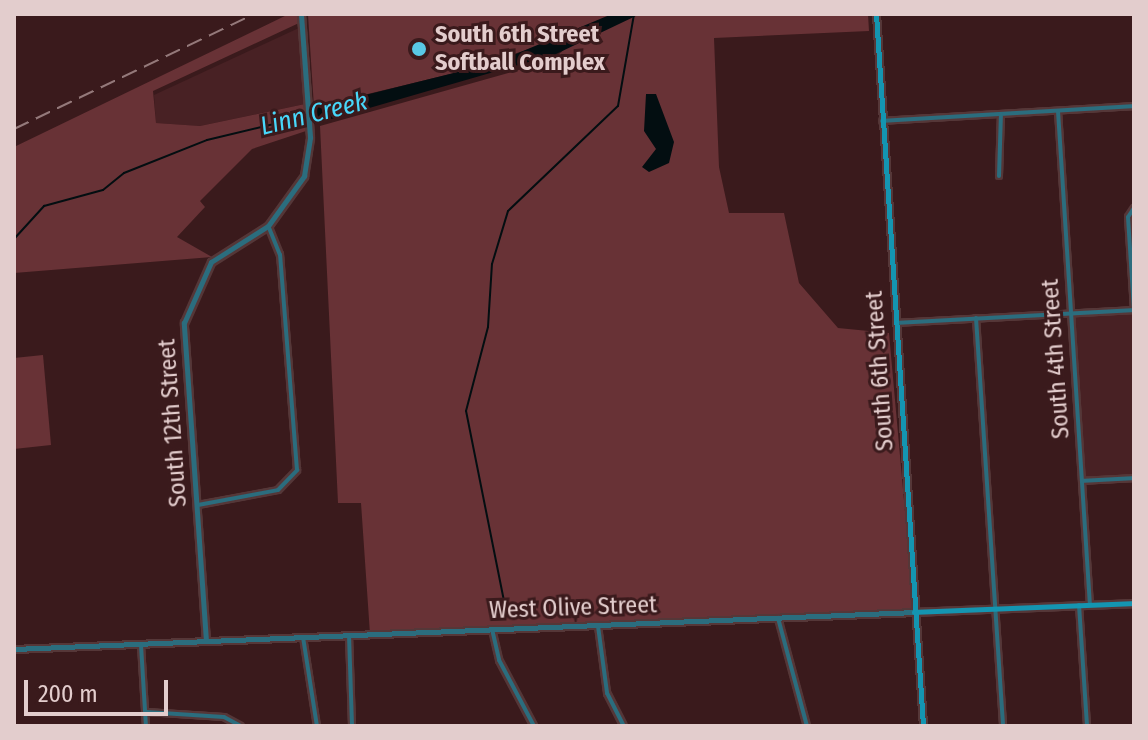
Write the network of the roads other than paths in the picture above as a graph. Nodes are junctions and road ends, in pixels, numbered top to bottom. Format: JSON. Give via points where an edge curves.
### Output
{"nodes":[{"id":1,"x":301,"y":14,"type":"edge"},
{"id":2,"x":876,"y":14,"type":"edge"},
{"id":3,"x":1134,"y":106,"type":"edge"},
{"id":4,"x":1058,"y":111,"type":"junction"},
{"id":5,"x":1001,"y":114,"type":"junction"},
{"id":6,"x":882,"y":121,"type":"junction"},
{"id":7,"x":999,"y":176,"type":"dead end"},
{"id":8,"x":1134,"y":208,"type":"edge"},
{"id":9,"x":268,"y":226,"type":"junction"},
{"id":10,"x":1134,"y":310,"type":"edge"},
{"id":11,"x":1071,"y":313,"type":"junction"},
{"id":12,"x":976,"y":318,"type":"junction"},
{"id":13,"x":895,"y":323,"type":"junction"},
{"id":14,"x":1134,"y":478,"type":"edge"},
{"id":15,"x":1082,"y":481,"type":"junction"},
{"id":16,"x":198,"y":505,"type":"junction"},
{"id":17,"x":1134,"y":603,"type":"edge"},
{"id":18,"x":1079,"y":605,"type":"junction"},
{"id":19,"x":1090,"y":605,"type":"junction"},
{"id":20,"x":995,"y":609,"type":"junction"},
{"id":21,"x":914,"y":612,"type":"junction"},
{"id":22,"x":778,"y":618,"type":"junction"},
{"id":23,"x":598,"y":625,"type":"junction"},
{"id":24,"x":492,"y":629,"type":"junction"},
{"id":25,"x":349,"y":635,"type":"junction"},
{"id":26,"x":303,"y":637,"type":"junction"},
{"id":27,"x":206,"y":641,"type":"junction"},
{"id":28,"x":141,"y":644,"type":"junction"},
{"id":29,"x":14,"y":649,"type":"edge"},
{"id":30,"x":146,"y":712,"type":"junction"},
{"id":31,"x":146,"y":726,"type":"edge"},
{"id":32,"x":241,"y":726,"type":"edge"},
{"id":33,"x":317,"y":726,"type":"edge"},
{"id":34,"x":352,"y":726,"type":"edge"},
{"id":35,"x":534,"y":726,"type":"edge"},
{"id":36,"x":624,"y":726,"type":"edge"},
{"id":37,"x":807,"y":726,"type":"edge"},
{"id":38,"x":923,"y":726,"type":"edge"},
{"id":39,"x":1003,"y":726,"type":"edge"},
{"id":40,"x":1087,"y":726,"type":"edge"}],
"edges":[{"from":1,"to":9,"type":"street","name":"South 12th Street","via":[[310,132],[300,187]]},
{"from":2,"to":6,"type":"main road","name":"South 6th Street"},
{"from":3,"to":4,"type":"street"},
{"from":4,"to":5,"type":"street"},
{"from":4,"to":11,"type":"street","name":"South 4th Street"},
{"from":5,"to":6,"type":"street"},
{"from":5,"to":7,"type":"street"},
{"from":6,"to":13,"type":"main road","name":"South 6th Street"},
{"from":8,"to":10,"type":"street","via":[[1128,217]]},
{"from":9,"to":16,"type":"street","name":"South 12th Street","via":[[211,262],[186,313]]},
{"from":9,"to":16,"type":"street","via":[[280,255],[297,470],[278,490]]},
{"from":10,"to":11,"type":"street"},
{"from":11,"to":12,"type":"street"},
{"from":11,"to":15,"type":"street","name":"South 4th Street"},
{"from":12,"to":13,"type":"street"},
{"from":12,"to":20,"type":"street"},
{"from":13,"to":21,"type":"main road","name":"South 6th Street"},
{"from":14,"to":15,"type":"street"},
{"from":15,"to":19,"type":"street","name":"South 4th Street"},
{"from":16,"to":27,"type":"street","name":"South 12th Street"},
{"from":17,"to":19,"type":"main road","name":"West Olive Street"},
{"from":18,"to":19,"type":"main road","name":"West Olive Street"},
{"from":18,"to":20,"type":"main road","name":"West Olive Street"},
{"from":18,"to":40,"type":"street"},
{"from":20,"to":21,"type":"main road","name":"West Olive Street"},
{"from":20,"to":39,"type":"street"},
{"from":21,"to":22,"type":"street","name":"West Olive Street"},
{"from":21,"to":38,"type":"main road","name":"South 6th Street"},
{"from":22,"to":23,"type":"street","name":"West Olive Street"},
{"from":22,"to":37,"type":"street"},
{"from":23,"to":24,"type":"street","name":"West Olive Street"},
{"from":23,"to":36,"type":"street","via":[[607,693]]},
{"from":24,"to":25,"type":"street","name":"West Olive Street"},
{"from":24,"to":35,"type":"street","via":[[499,660]]},
{"from":25,"to":26,"type":"street","name":"West Olive Street"},
{"from":25,"to":34,"type":"street"},
{"from":26,"to":27,"type":"street","name":"West Olive Street"},
{"from":26,"to":33,"type":"street"},
{"from":27,"to":28,"type":"street","name":"West Olive Street"},
{"from":28,"to":29,"type":"street","name":"West Olive Street"},
{"from":28,"to":30,"type":"street"},
{"from":30,"to":31,"type":"street"},
{"from":30,"to":32,"type":"street","via":[[224,717]]}]}
